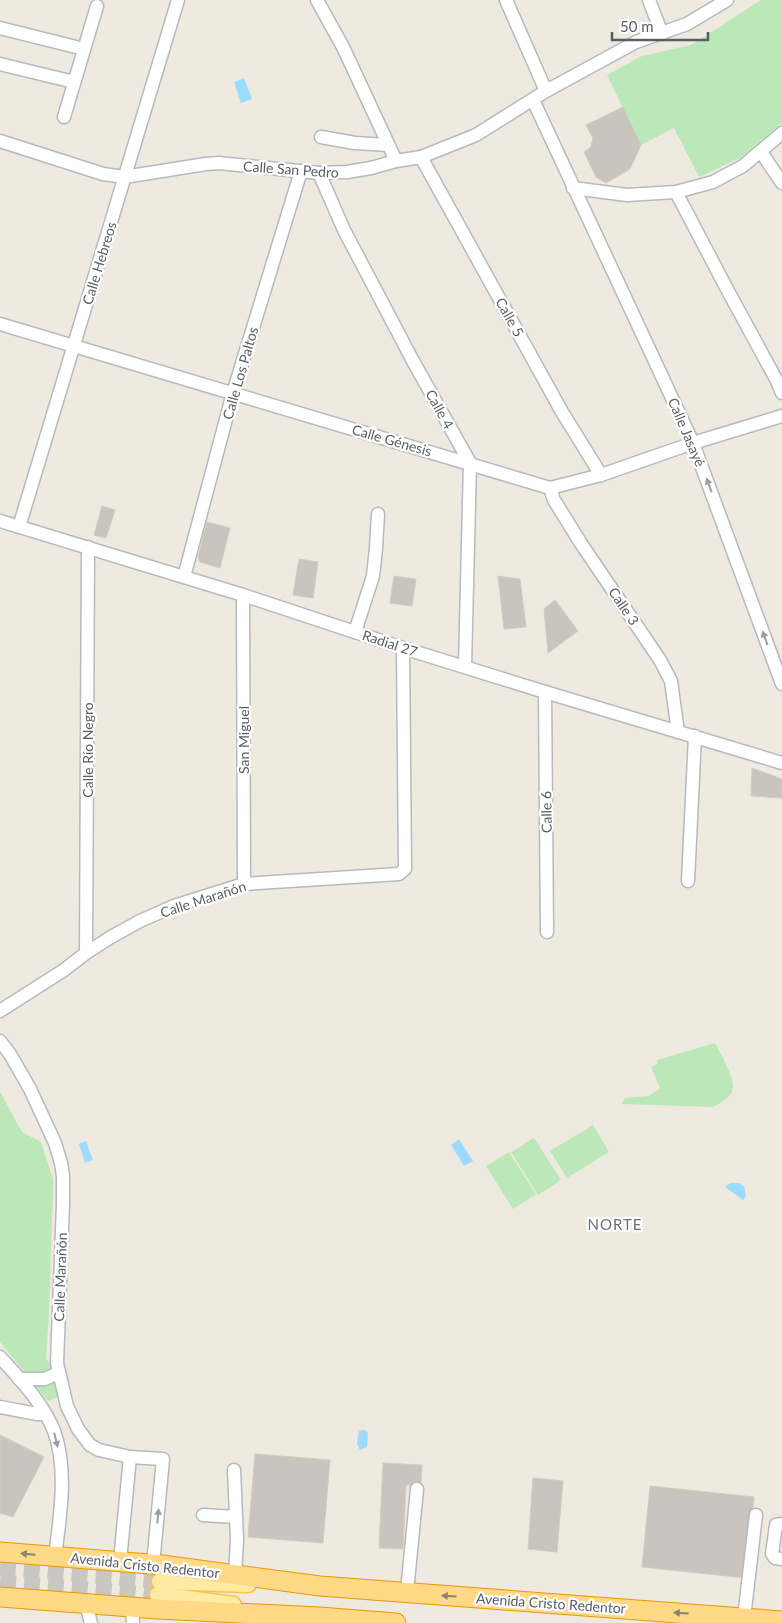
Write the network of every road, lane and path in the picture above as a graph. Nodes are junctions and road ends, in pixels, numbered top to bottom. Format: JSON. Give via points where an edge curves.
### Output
{"nodes":[{"id":1,"x":178,"y":0,"type":"edge"},
{"id":2,"x":316,"y":0,"type":"edge"},
{"id":3,"x":506,"y":0,"type":"edge"},
{"id":4,"x":649,"y":0,"type":"edge"},
{"id":5,"x":728,"y":0,"type":"edge"},
{"id":6,"x":97,"y":6,"type":"dead end"},
{"id":7,"x":0,"y":28,"type":"edge"},
{"id":8,"x":662,"y":34,"type":"junction"},
{"id":9,"x":84,"y":49,"type":"junction"},
{"id":10,"x":0,"y":64,"type":"edge"},
{"id":11,"x":74,"y":82,"type":"junction"},
{"id":12,"x":546,"y":91,"type":"junction"},
{"id":13,"x":533,"y":100,"type":"junction"},
{"id":14,"x":64,"y":117,"type":"dead end"},
{"id":15,"x":782,"y":133,"type":"edge"},
{"id":16,"x":321,"y":137,"type":"dead end"},
{"id":17,"x":0,"y":141,"type":"edge"},
{"id":18,"x":388,"y":145,"type":"junction"},
{"id":19,"x":761,"y":152,"type":"junction"},
{"id":20,"x":422,"y":157,"type":"junction"},
{"id":21,"x":396,"y":161,"type":"junction"},
{"id":22,"x":301,"y":171,"type":"junction"},
{"id":23,"x":318,"y":173,"type":"junction"},
{"id":24,"x":124,"y":177,"type":"junction"},
{"id":25,"x":782,"y":183,"type":"edge"},
{"id":26,"x":573,"y":188,"type":"junction"},
{"id":27,"x":676,"y":192,"type":"junction"},
{"id":28,"x":0,"y":324,"type":"edge"},
{"id":29,"x":74,"y":346,"type":"junction"},
{"id":30,"x":233,"y":392,"type":"junction"},
{"id":31,"x":782,"y":393,"type":"edge"},
{"id":32,"x":782,"y":416,"type":"edge"},
{"id":33,"x":693,"y":443,"type":"junction"},
{"id":34,"x":470,"y":463,"type":"junction"},
{"id":35,"x":601,"y":475,"type":"junction"},
{"id":36,"x":550,"y":488,"type":"junction"},
{"id":37,"x":378,"y":514,"type":"dead end"},
{"id":38,"x":0,"y":521,"type":"edge"},
{"id":39,"x":19,"y":527,"type":"junction"},
{"id":40,"x":88,"y":547,"type":"junction"},
{"id":41,"x":184,"y":577,"type":"junction"},
{"id":42,"x":243,"y":595,"type":"junction"},
{"id":43,"x":355,"y":632,"type":"junction"},
{"id":44,"x":403,"y":648,"type":"junction"},
{"id":45,"x":465,"y":666,"type":"junction"},
{"id":46,"x":782,"y":684,"type":"edge"},
{"id":47,"x":545,"y":692,"type":"junction"},
{"id":48,"x":678,"y":732,"type":"junction"},
{"id":49,"x":695,"y":736,"type":"junction"},
{"id":50,"x":782,"y":763,"type":"edge"},
{"id":51,"x":688,"y":881,"type":"dead end"},
{"id":52,"x":244,"y":884,"type":"junction"},
{"id":53,"x":547,"y":932,"type":"dead end"},
{"id":54,"x":86,"y":953,"type":"junction"},
{"id":55,"x":0,"y":1010,"type":"edge"},
{"id":56,"x":0,"y":1041,"type":"edge"},
{"id":57,"x":0,"y":1358,"type":"edge"},
{"id":58,"x":58,"y":1374,"type":"junction"},
{"id":59,"x":19,"y":1378,"type":"junction"},
{"id":60,"x":0,"y":1407,"type":"edge"},
{"id":61,"x":45,"y":1414,"type":"junction"},
{"id":62,"x":130,"y":1457,"type":"junction"},
{"id":63,"x":234,"y":1470,"type":"dead end"},
{"id":64,"x":417,"y":1489,"type":"dead end"},
{"id":65,"x":203,"y":1515,"type":"dead end"},
{"id":66,"x":756,"y":1515,"type":"dead end"},
{"id":67,"x":236,"y":1517,"type":"junction"},
{"id":68,"x":782,"y":1524,"type":"edge"},
{"id":69,"x":0,"y":1552,"type":"edge"},
{"id":70,"x":55,"y":1556,"type":"junction"},
{"id":71,"x":782,"y":1559,"type":"edge"},
{"id":72,"x":120,"y":1562,"type":"junction"},
{"id":73,"x":236,"y":1574,"type":"junction"},
{"id":74,"x":157,"y":1580,"type":"junction"},
{"id":75,"x":320,"y":1586,"type":"junction"},
{"id":76,"x":407,"y":1592,"type":"junction"},
{"id":77,"x":0,"y":1597,"type":"edge"},
{"id":78,"x":86,"y":1604,"type":"junction"},
{"id":79,"x":133,"y":1615,"type":"edge"},
{"id":80,"x":744,"y":1618,"type":"junction"},
{"id":81,"x":319,"y":1620,"type":"edge"},
{"id":82,"x":782,"y":1621,"type":"edge"},
{"id":83,"x":91,"y":1623,"type":"edge"},
{"id":84,"x":396,"y":1623,"type":"edge"}],
"edges":[{"from":1,"to":24,"type":"street","name":"Calle Hebreos"},
{"from":2,"to":18,"type":"street"},
{"from":3,"to":12,"type":"street"},
{"from":4,"to":8,"type":"street"},
{"from":5,"to":8,"type":"street","name":"Calle San Pedro","via":[[687,24]]},
{"from":6,"to":9,"type":"street"},
{"from":7,"to":9,"type":"street"},
{"from":8,"to":12,"type":"street","name":"Calle San Pedro","via":[[636,42]]},
{"from":9,"to":11,"type":"street"},
{"from":10,"to":11,"type":"street"},
{"from":11,"to":14,"type":"street"},
{"from":12,"to":13,"type":"street","name":"Calle San Pedro"},
{"from":13,"to":20,"type":"street","name":"Calle San Pedro","via":[[476,135]]},
{"from":13,"to":26,"type":"street","name":"Calle Jasayé"},
{"from":15,"to":19,"type":"street"},
{"from":16,"to":18,"type":"street"},
{"from":17,"to":24,"type":"street","name":"Calle San Pedro","via":[[102,174]]},
{"from":18,"to":21,"type":"street"},
{"from":19,"to":25,"type":"street"},
{"from":19,"to":27,"type":"street","via":[[744,166],[713,182]]},
{"from":20,"to":21,"type":"street","name":"Calle San Pedro"},
{"from":20,"to":35,"type":"street","name":"Calle 5","via":[[562,412]]},
{"from":21,"to":23,"type":"street","name":"Calle San Pedro","via":[[355,171]]},
{"from":22,"to":23,"type":"street","name":"Calle San Pedro"},
{"from":22,"to":24,"type":"street","name":"Calle San Pedro","via":[[219,163],[193,164]]},
{"from":22,"to":30,"type":"street","name":"Calle Los Paltos"},
{"from":23,"to":34,"type":"street","name":"Calle 4","via":[[344,230]]},
{"from":24,"to":29,"type":"street","name":"Calle Hebreos"},
{"from":26,"to":27,"type":"street","via":[[627,195]]},
{"from":26,"to":33,"type":"street","name":"Calle Jasayé"},
{"from":27,"to":31,"type":"street"},
{"from":28,"to":29,"type":"street","name":"Calle Génesis"},
{"from":29,"to":30,"type":"street","name":"Calle Génesis"},
{"from":29,"to":39,"type":"street","name":"Calle Hebreos"},
{"from":30,"to":34,"type":"street","name":"Calle Génesis"},
{"from":30,"to":41,"type":"street","name":"Calle Los Paltos"},
{"from":32,"to":33,"type":"street"},
{"from":33,"to":35,"type":"street"},
{"from":46,"to":33,"type":"street","name":"Calle Jasayé","one_way":true},
{"from":34,"to":36,"type":"street","name":"Calle Génesis"},
{"from":34,"to":45,"type":"street"},
{"from":35,"to":36,"type":"street"},
{"from":36,"to":48,"type":"street","name":"Calle 3","via":[[580,542],[660,660],[671,681]]},
{"from":37,"to":43,"type":"street","via":[[373,576]]},
{"from":38,"to":39,"type":"street","name":"Radial 27"},
{"from":39,"to":40,"type":"street","name":"Radial 27"},
{"from":40,"to":41,"type":"street","name":"Radial 27"},
{"from":40,"to":54,"type":"street","name":"Calle Río Negro"},
{"from":41,"to":42,"type":"street","name":"Radial 27"},
{"from":42,"to":43,"type":"street","name":"Radial 27"},
{"from":42,"to":52,"type":"street","name":"San Miguel"},
{"from":43,"to":44,"type":"street","name":"Radial 27"},
{"from":44,"to":45,"type":"street","name":"Radial 27"},
{"from":44,"to":52,"type":"street","name":"Calle Marañón","via":[[406,869],[399,874]]},
{"from":45,"to":47,"type":"street","name":"Radial 27"},
{"from":47,"to":48,"type":"street","name":"Radial 27"},
{"from":47,"to":53,"type":"street","name":"Calle 6"},
{"from":48,"to":49,"type":"street","name":"Radial 27"},
{"from":49,"to":50,"type":"street","name":"Radial 27"},
{"from":49,"to":51,"type":"street"},
{"from":52,"to":54,"type":"street","name":"Calle Marañón","via":[[174,906],[140,921]]},
{"from":54,"to":55,"type":"street","name":"Calle Marañón"},
{"from":56,"to":58,"type":"street","name":"Calle Marañón","via":[[30,1089],[61,1162],[63,1204]]},
{"from":57,"to":59,"type":"street"},
{"from":58,"to":59,"type":"street","via":[[45,1379]]},
{"from":58,"to":62,"type":"street","name":"Calle Marañón","via":[[67,1406],[90,1445]]},
{"from":59,"to":61,"type":"street"},
{"from":60,"to":61,"type":"street"},
{"from":61,"to":70,"type":"street","one_way":true,"via":[[54,1431],[60,1459],[60,1515]]},
{"from":62,"to":72,"type":"street"},
{"from":74,"to":62,"type":"street","name":"Calle Marañón","one_way":true,"via":[[163,1459]]},
{"from":63,"to":67,"type":"street"},
{"from":64,"to":76,"type":"street"},
{"from":65,"to":67,"type":"street"},
{"from":66,"to":80,"type":"street"},
{"from":67,"to":73,"type":"street"},
{"from":68,"to":71,"type":"street","via":[[776,1525],[772,1554]]},
{"from":70,"to":69,"type":"highway","name":"Avenida Cristo Redentor","one_way":true},
{"from":70,"to":72,"type":"highway","name":"Avenida Cristo Redentor"},
{"from":72,"to":74,"type":"highway","name":"Avenida Cristo Redentor"},
{"from":73,"to":74,"type":"highway","name":"Avenida Cristo Redentor"},
{"from":73,"to":75,"type":"highway","name":"Avenida Cristo Redentor"},
{"from":74,"to":75,"type":"main road","name":"Avenida Cristo Redentor"},
{"from":74,"to":81,"type":"main road","name":"Avenida Cristo Redentor"},
{"from":75,"to":76,"type":"highway","name":"Avenida Cristo Redentor"},
{"from":80,"to":76,"type":"highway","name":"Avenida Cristo Redentor","one_way":true},
{"from":77,"to":78,"type":"highway","name":"Avenida Cristo Redentor"},
{"from":78,"to":79,"type":"highway","name":"Avenida Cristo Redentor"},
{"from":78,"to":83,"type":"street"},
{"from":79,"to":81,"type":"highway","name":"Avenida Cristo Redentor"},
{"from":80,"to":82,"type":"highway","name":"Avenida Cristo Redentor"},
{"from":81,"to":84,"type":"highway","name":"Avenida Cristo Redentor"}]}
